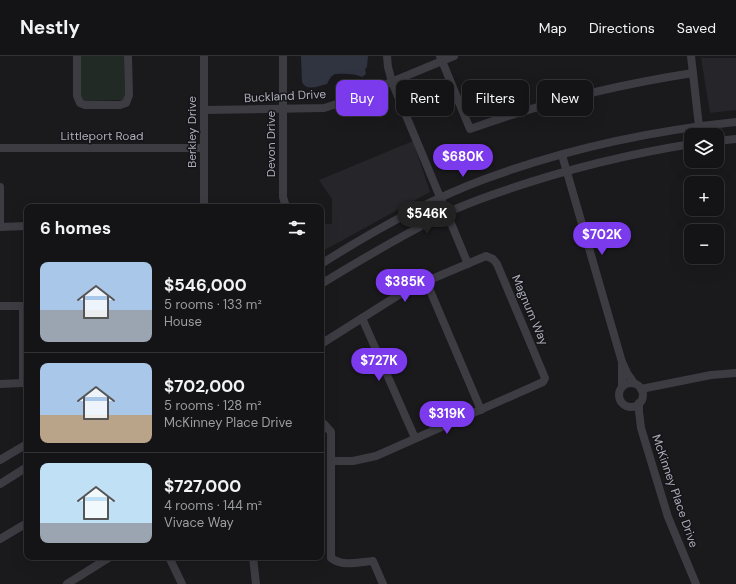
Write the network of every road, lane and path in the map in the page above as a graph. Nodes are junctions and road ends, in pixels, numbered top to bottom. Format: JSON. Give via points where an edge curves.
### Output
{"nodes":[{"id":1,"x":77,"y":56,"type":"edge"},
{"id":2,"x":128,"y":56,"type":"edge"},
{"id":3,"x":204,"y":56,"type":"edge"},
{"id":4,"x":283,"y":56,"type":"edge"},
{"id":5,"x":386,"y":56,"type":"edge"},
{"id":6,"x":454,"y":56,"type":"edge"},
{"id":7,"x":691,"y":56,"type":"edge"},
{"id":8,"x":440,"y":58,"type":"edge"},
{"id":9,"x":693,"y":73,"type":"junction"},
{"id":10,"x":392,"y":82,"type":"junction"},
{"id":11,"x":204,"y":110,"type":"junction"},
{"id":12,"x":283,"y":110,"type":"junction"},
{"id":13,"x":736,"y":122,"type":"edge"},
{"id":14,"x":698,"y":126,"type":"junction"},
{"id":15,"x":736,"y":139,"type":"edge"},
{"id":16,"x":724,"y":140,"type":"edge"},
{"id":17,"x":684,"y":145,"type":"edge"},
{"id":18,"x":0,"y":148,"type":"edge"},
{"id":19,"x":204,"y":148,"type":"junction"},
{"id":20,"x":562,"y":155,"type":"junction"},
{"id":21,"x":567,"y":171,"type":"junction"},
{"id":22,"x":0,"y":187,"type":"edge"},
{"id":23,"x":441,"y":198,"type":"junction"},
{"id":24,"x":204,"y":204,"type":"edge"},
{"id":25,"x":285,"y":204,"type":"edge"},
{"id":26,"x":448,"y":212,"type":"junction"},
{"id":27,"x":24,"y":226,"type":"edge"},
{"id":28,"x":0,"y":227,"type":"edge"},
{"id":29,"x":324,"y":262,"type":"edge"},
{"id":30,"x":468,"y":264,"type":"junction"},
{"id":31,"x":426,"y":281,"type":"junction"},
{"id":32,"x":324,"y":282,"type":"edge"},
{"id":33,"x":0,"y":306,"type":"edge"},
{"id":34,"x":24,"y":306,"type":"edge"},
{"id":35,"x":362,"y":318,"type":"junction"},
{"id":36,"x":324,"y":342,"type":"edge"},
{"id":37,"x":24,"y":345,"type":"edge"},
{"id":38,"x":622,"y":362,"type":"junction"},
{"id":39,"x":736,"y":373,"type":"edge"},
{"id":40,"x":634,"y":383,"type":"junction"},
{"id":41,"x":0,"y":384,"type":"edge"},
{"id":42,"x":622,"y":387,"type":"junction"},
{"id":43,"x":641,"y":389,"type":"junction"},
{"id":44,"x":639,"y":403,"type":"junction"},
{"id":45,"x":627,"y":406,"type":"junction"},
{"id":46,"x":481,"y":410,"type":"junction"},
{"id":47,"x":324,"y":424,"type":"dead end"},
{"id":48,"x":641,"y":428,"type":"junction"},
{"id":49,"x":415,"y":438,"type":"junction"},
{"id":50,"x":24,"y":446,"type":"edge"},
{"id":51,"x":0,"y":460,"type":"edge"},
{"id":52,"x":331,"y":461,"type":"junction"},
{"id":53,"x":24,"y":469,"type":"edge"},
{"id":54,"x":0,"y":484,"type":"edge"},
{"id":55,"x":24,"y":525,"type":"edge"},
{"id":56,"x":0,"y":539,"type":"edge"},
{"id":57,"x":105,"y":560,"type":"edge"},
{"id":58,"x":170,"y":560,"type":"edge"},
{"id":59,"x":253,"y":560,"type":"edge"},
{"id":60,"x":67,"y":584,"type":"edge"},
{"id":61,"x":182,"y":584,"type":"edge"},
{"id":62,"x":256,"y":584,"type":"edge"},
{"id":63,"x":383,"y":584,"type":"edge"},
{"id":64,"x":696,"y":584,"type":"edge"}],
"edges":[{"from":1,"to":2,"type":"street","via":[[77,96],[80,103],[85,105],[126,103],[129,95]]},
{"from":3,"to":11,"type":"street","name":"Berkley Drive"},
{"from":4,"to":12,"type":"street","name":"Devon Drive"},
{"from":5,"to":10,"type":"street"},
{"from":6,"to":8,"type":"street","name":"Buckland Drive"},
{"from":7,"to":9,"type":"street"},
{"from":8,"to":9,"type":"street","via":[[470,129],[573,96],[651,79]]},
{"from":8,"to":10,"type":"street","name":"Buckland Drive"},
{"from":9,"to":14,"type":"street"},
{"from":10,"to":12,"type":"street","name":"Buckland Drive","via":[[324,108]]},
{"from":10,"to":23,"type":"street"},
{"from":11,"to":12,"type":"street","name":"Buckland Drive"},
{"from":11,"to":19,"type":"street","name":"Berkley Drive"},
{"from":12,"to":25,"type":"street","name":"Devon Drive"},
{"from":13,"to":14,"type":"street"},
{"from":14,"to":20,"type":"street"},
{"from":15,"to":16,"type":"street"},
{"from":17,"to":21,"type":"street"},
{"from":18,"to":19,"type":"street","name":"Littleport Road"},
{"from":19,"to":24,"type":"street","name":"Berkley Drive"},
{"from":20,"to":21,"type":"street"},
{"from":20,"to":23,"type":"street","via":[[484,180]]},
{"from":21,"to":26,"type":"street","via":[[490,195]]},
{"from":21,"to":38,"type":"street"},
{"from":22,"to":28,"type":"street"},
{"from":23,"to":26,"type":"street"},
{"from":23,"to":29,"type":"street","via":[[381,228]]},
{"from":26,"to":30,"type":"street"},
{"from":26,"to":32,"type":"street"},
{"from":27,"to":28,"type":"street"},
{"from":30,"to":31,"type":"street"},
{"from":30,"to":46,"type":"street","name":"Magnum Way","via":[[486,256],[497,264],[545,378],[543,382]]},
{"from":31,"to":35,"type":"street","via":[[408,289]]},
{"from":31,"to":46,"type":"street"},
{"from":33,"to":34,"type":"street"},
{"from":35,"to":36,"type":"street"},
{"from":35,"to":49,"type":"street"},
{"from":37,"to":41,"type":"street","via":[[23,384]]},
{"from":38,"to":40,"type":"street"},
{"from":38,"to":42,"type":"street"},
{"from":39,"to":43,"type":"street","via":[[711,375]]},
{"from":40,"to":42,"type":"street"},
{"from":40,"to":43,"type":"street"},
{"from":42,"to":45,"type":"street","via":[[619,392],[620,401]]},
{"from":43,"to":44,"type":"street","via":[[642,398]]},
{"from":44,"to":45,"type":"street"},
{"from":44,"to":48,"type":"street","name":"McKinney Place Drive"},
{"from":45,"to":48,"type":"street","name":"McKinney Place Drive"},
{"from":46,"to":49,"type":"street"},
{"from":47,"to":52,"type":"street","via":[[331,432]]},
{"from":48,"to":64,"type":"street","name":"McKinney Place Drive","via":[[668,517]]},
{"from":49,"to":52,"type":"street","via":[[376,456],[353,461]]},
{"from":50,"to":51,"type":"street"},
{"from":52,"to":63,"type":"street","via":[[331,558],[337,563],[349,564],[373,561]]},
{"from":53,"to":54,"type":"street"},
{"from":55,"to":56,"type":"street"},
{"from":57,"to":60,"type":"street"},
{"from":58,"to":61,"type":"street"},
{"from":59,"to":62,"type":"street"}]}
